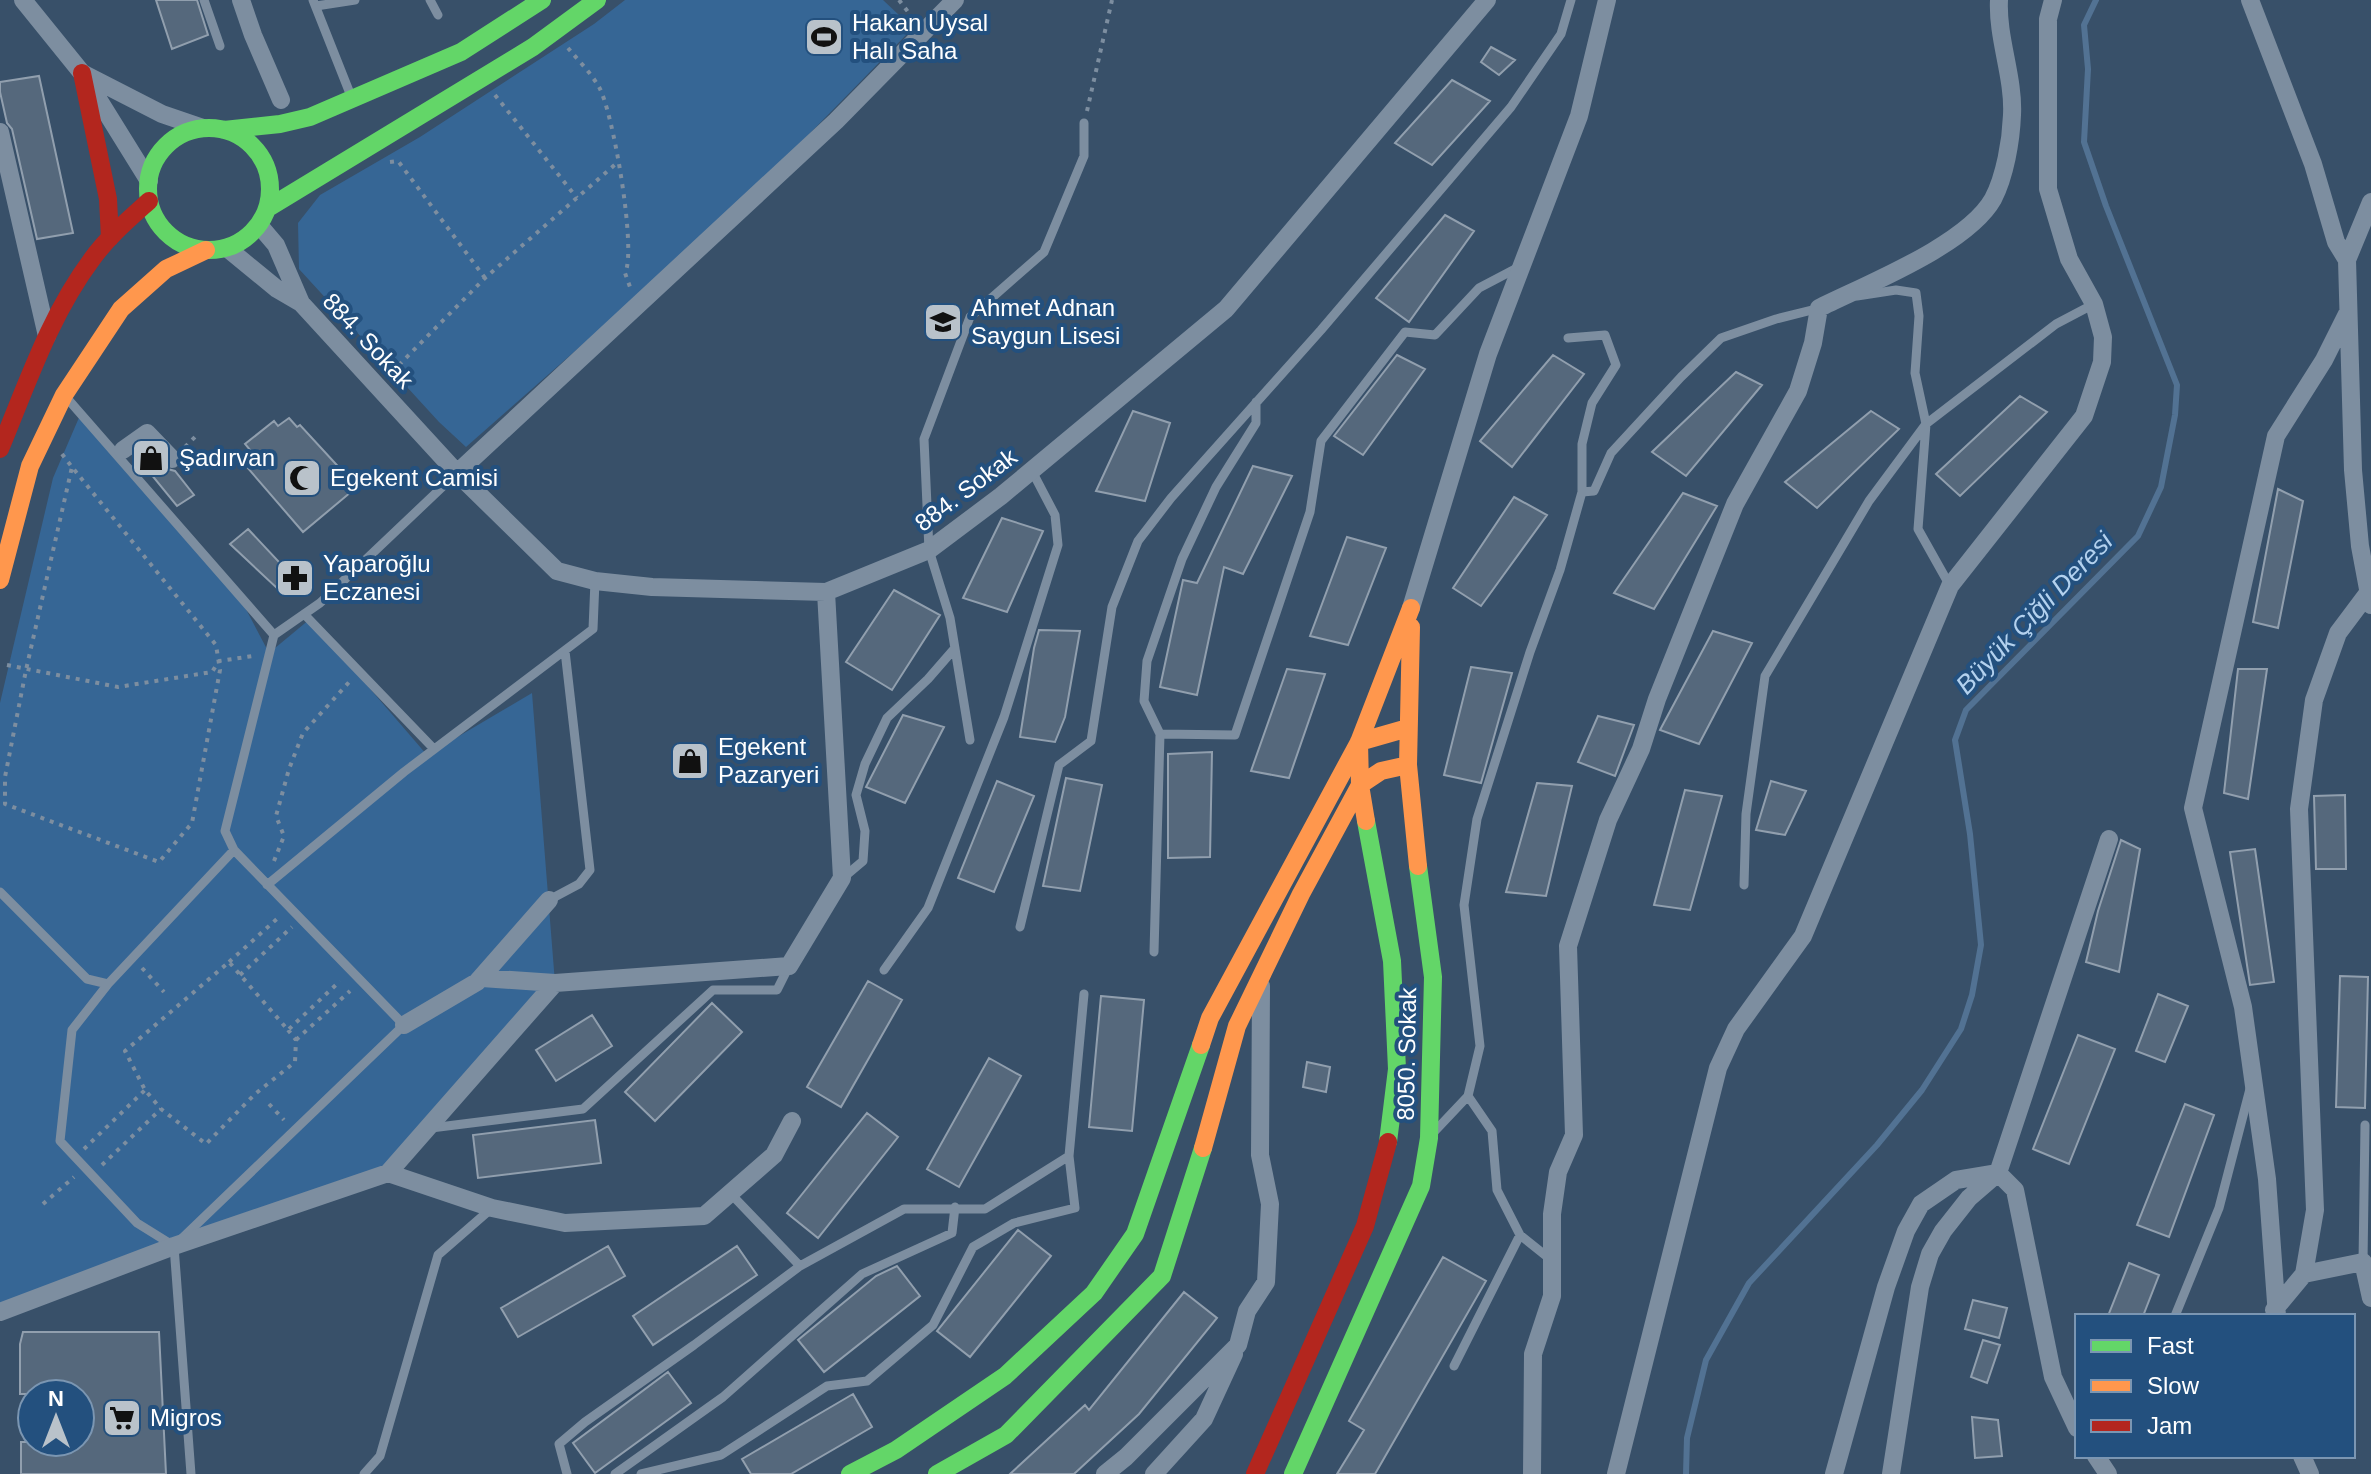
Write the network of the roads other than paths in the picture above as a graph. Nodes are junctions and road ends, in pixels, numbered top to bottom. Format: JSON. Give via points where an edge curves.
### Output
{"nodes":[{"id":1,"x":23,"y":0,"type":"edge"},
{"id":2,"x":204,"y":0,"type":"edge"},
{"id":3,"x":241,"y":0,"type":"edge"},
{"id":4,"x":355,"y":0,"type":"edge"},
{"id":5,"x":430,"y":0,"type":"edge"},
{"id":6,"x":542,"y":0,"type":"edge"},
{"id":7,"x":597,"y":0,"type":"edge"},
{"id":8,"x":955,"y":0,"type":"edge"},
{"id":9,"x":1487,"y":0,"type":"edge"},
{"id":10,"x":1571,"y":0,"type":"edge"},
{"id":11,"x":1607,"y":0,"type":"edge"},
{"id":12,"x":1999,"y":0,"type":"edge"},
{"id":13,"x":2053,"y":0,"type":"edge"},
{"id":14,"x":2250,"y":0,"type":"edge"},
{"id":15,"x":315,"y":3,"type":"edge"},
{"id":16,"x":438,"y":15,"type":"dead end"},
{"id":17,"x":220,"y":46,"type":"dead end"},
{"id":18,"x":82,"y":73,"type":"junction"},
{"id":19,"x":352,"y":99,"type":"junction"},
{"id":20,"x":281,"y":100,"type":"dead end"},
{"id":21,"x":1084,"y":123,"type":"road end"},
{"id":22,"x":203,"y":128,"type":"junction"},
{"id":23,"x":223,"y":130,"type":"junction"},
{"id":24,"x":0,"y":132,"type":"edge"},
{"id":25,"x":149,"y":181,"type":"junction"},
{"id":26,"x":149,"y":201,"type":"junction"},
{"id":27,"x":2371,"y":202,"type":"edge"},
{"id":28,"x":268,"y":208,"type":"junction"},
{"id":29,"x":259,"y":225,"type":"junction"},
{"id":30,"x":110,"y":238,"type":"junction"},
{"id":31,"x":227,"y":248,"type":"junction"},
{"id":32,"x":206,"y":250,"type":"junction"},
{"id":33,"x":2347,"y":260,"type":"junction"},
{"id":34,"x":1522,"y":265,"type":"junction"},
{"id":35,"x":301,"y":303,"type":"junction"},
{"id":36,"x":2094,"y":304,"type":"junction"},
{"id":37,"x":1819,"y":308,"type":"junction"},
{"id":38,"x":2347,"y":314,"type":"junction"},
{"id":39,"x":47,"y":336,"type":"junction"},
{"id":40,"x":1568,"y":338,"type":"dead end"},
{"id":41,"x":64,"y":395,"type":"junction"},
{"id":42,"x":1256,"y":402,"type":"junction"},
{"id":43,"x":1926,"y":424,"type":"junction"},
{"id":44,"x":0,"y":449,"type":"edge"},
{"id":45,"x":123,"y":450,"type":"dead end"},
{"id":46,"x":172,"y":459,"type":"dead end"},
{"id":47,"x":1032,"y":471,"type":"junction"},
{"id":48,"x":457,"y":473,"type":"junction"},
{"id":49,"x":1582,"y":492,"type":"junction"},
{"id":50,"x":929,"y":550,"type":"junction"},
{"id":51,"x":0,"y":580,"type":"edge"},
{"id":52,"x":595,"y":581,"type":"junction"},
{"id":53,"x":1950,"y":586,"type":"junction"},
{"id":54,"x":826,"y":592,"type":"junction"},
{"id":55,"x":2370,"y":600,"type":"edge"},
{"id":56,"x":1411,"y":608,"type":"junction"},
{"id":57,"x":304,"y":614,"type":"junction"},
{"id":58,"x":274,"y":635,"type":"junction"},
{"id":59,"x":955,"y":648,"type":"junction"},
{"id":60,"x":565,"y":651,"type":"junction"},
{"id":61,"x":1408,"y":728,"type":"junction"},
{"id":62,"x":1160,"y":734,"type":"junction"},
{"id":63,"x":970,"y":740,"type":"dead end"},
{"id":64,"x":1359,"y":742,"type":"junction"},
{"id":65,"x":434,"y":749,"type":"junction"},
{"id":66,"x":1408,"y":765,"type":"junction"},
{"id":67,"x":1360,"y":785,"type":"junction"},
{"id":68,"x":2109,"y":839,"type":"dead end"},
{"id":69,"x":234,"y":850,"type":"junction"},
{"id":70,"x":842,"y":878,"type":"junction"},
{"id":71,"x":267,"y":885,"type":"junction"},
{"id":72,"x":1744,"y":885,"type":"dead end"},
{"id":73,"x":0,"y":892,"type":"edge"},
{"id":74,"x":549,"y":900,"type":"joint"},
{"id":75,"x":1020,"y":927,"type":"dead end"},
{"id":76,"x":1154,"y":952,"type":"dead end"},
{"id":77,"x":789,"y":966,"type":"junction"},
{"id":78,"x":884,"y":970,"type":"dead end"},
{"id":79,"x":482,"y":978,"type":"junction"},
{"id":80,"x":1261,"y":981,"type":"junction"},
{"id":81,"x":555,"y":983,"type":"junction"},
{"id":82,"x":108,"y":984,"type":"junction"},
{"id":83,"x":1084,"y":994,"type":"dead end"},
{"id":84,"x":404,"y":1025,"type":"junction"},
{"id":85,"x":2253,"y":1078,"type":"junction"},
{"id":86,"x":1468,"y":1096,"type":"junction"},
{"id":87,"x":792,"y":1121,"type":"dead end"},
{"id":88,"x":2365,"y":1125,"type":"dead end"},
{"id":89,"x":428,"y":1129,"type":"junction"},
{"id":90,"x":1429,"y":1138,"type":"junction"},
{"id":91,"x":1069,"y":1156,"type":"junction"},
{"id":92,"x":388,"y":1173,"type":"junction"},
{"id":93,"x":1998,"y":1173,"type":"junction"},
{"id":94,"x":730,"y":1193,"type":"junction"},
{"id":95,"x":955,"y":1207,"type":"junction"},
{"id":96,"x":492,"y":1208,"type":"junction"},
{"id":97,"x":1520,"y":1235,"type":"junction"},
{"id":98,"x":174,"y":1246,"type":"junction"},
{"id":99,"x":1550,"y":1259,"type":"junction"},
{"id":100,"x":2363,"y":1262,"type":"junction"},
{"id":101,"x":800,"y":1266,"type":"junction"},
{"id":102,"x":2304,"y":1274,"type":"junction"},
{"id":103,"x":2371,"y":1298,"type":"edge"},
{"id":104,"x":0,"y":1312,"type":"edge"},
{"id":105,"x":2273,"y":1313,"type":"edge"},
{"id":106,"x":2176,"y":1314,"type":"edge"},
{"id":107,"x":1238,"y":1345,"type":"junction"},
{"id":108,"x":1454,"y":1366,"type":"dead end"},
{"id":109,"x":2075,"y":1424,"type":"edge"},
{"id":110,"x":191,"y":1474,"type":"edge"},
{"id":111,"x":364,"y":1474,"type":"edge"},
{"id":112,"x":567,"y":1474,"type":"edge"},
{"id":113,"x":615,"y":1474,"type":"edge"},
{"id":114,"x":641,"y":1474,"type":"edge"},
{"id":115,"x":850,"y":1474,"type":"edge"},
{"id":116,"x":937,"y":1474,"type":"edge"},
{"id":117,"x":1105,"y":1474,"type":"edge"},
{"id":118,"x":1154,"y":1474,"type":"edge"},
{"id":119,"x":1255,"y":1474,"type":"edge"},
{"id":120,"x":1293,"y":1474,"type":"edge"},
{"id":121,"x":1532,"y":1474,"type":"edge"},
{"id":122,"x":1616,"y":1474,"type":"edge"},
{"id":123,"x":1834,"y":1474,"type":"edge"},
{"id":124,"x":1891,"y":1474,"type":"edge"}],
"edges":[{"from":1,"to":18,"type":"street"},
{"from":2,"to":17,"type":"lane"},
{"from":3,"to":20,"type":"street"},
{"from":4,"to":15,"type":"lane"},
{"from":5,"to":16,"type":"lane"},
{"from":6,"to":19,"type":"street","via":[[461,52]]},
{"from":7,"to":28,"type":"street","via":[[533,47]]},
{"from":8,"to":48,"type":"street","via":[[836,121]]},
{"from":9,"to":47,"type":"street","name":"884. Sokak","via":[[1226,309]]},
{"from":10,"to":42,"type":"lane","via":[[1561,34],[1511,107]]},
{"from":11,"to":34,"type":"street","via":[[1579,116]]},
{"from":12,"to":37,"type":"street","via":[[2012,114],[1993,198],[1973,223],[1940,247]]},
{"from":13,"to":36,"type":"street","via":[[2048,19],[2048,189],[2069,259]]},
{"from":14,"to":33,"type":"street","via":[[2313,164],[2336,242]]},
{"from":15,"to":19,"type":"lane"},
{"from":18,"to":22,"type":"street","via":[[162,114]]},
{"from":18,"to":25,"type":"street"},
{"from":18,"to":30,"type":"street","via":[[108,199]]},
{"from":19,"to":23,"type":"street","via":[[310,117]]},
{"from":21,"to":50,"type":"lane","via":[[1084,156],[1044,252],[970,317],[924,439]]},
{"from":22,"to":23,"type":"street"},
{"from":22,"to":25,"type":"street","via":[[167,145]]},
{"from":23,"to":28,"type":"street","via":[[242,137],[267,168]]},
{"from":24,"to":39,"type":"street"},
{"from":25,"to":26,"type":"street"},
{"from":26,"to":30,"type":"street"},
{"from":26,"to":32,"type":"street","via":[[170,236]]},
{"from":27,"to":33,"type":"street"},
{"from":28,"to":29,"type":"street"},
{"from":29,"to":31,"type":"street"},
{"from":29,"to":35,"type":"street","name":"884. Sokak","via":[[276,245]]},
{"from":30,"to":39,"type":"street","via":[[91,260]]},
{"from":31,"to":32,"type":"street"},
{"from":31,"to":35,"type":"street","name":"884. Sokak"},
{"from":32,"to":41,"type":"street","via":[[166,269],[121,309]]},
{"from":33,"to":38,"type":"street"},
{"from":34,"to":56,"type":"street","via":[[1488,354]]},
{"from":34,"to":62,"type":"lane","via":[[1479,288],[1435,335],[1405,332],[1321,441],[1310,512],[1235,735]]},
{"from":35,"to":48,"type":"street","name":"884. Sokak"},
{"from":36,"to":43,"type":"lane","via":[[2056,324]]},
{"from":36,"to":53,"type":"street","via":[[2103,337],[2102,362],[2084,416]]},
{"from":37,"to":43,"type":"lane","via":[[1859,295],[1916,293],[1915,373]]},
{"from":37,"to":49,"type":"lane","via":[[1721,338],[1611,453],[1594,491]]},
{"from":37,"to":99,"type":"street","via":[[1798,391],[1735,504],[1641,749],[1608,820],[1568,946],[1574,1135],[1558,1172]]},
{"from":38,"to":55,"type":"street","via":[[2353,470]]},
{"from":38,"to":85,"type":"street","via":[[2276,436],[2193,808],[2243,1007]]},
{"from":39,"to":44,"type":"street"},
{"from":40,"to":49,"type":"lane","via":[[1605,335],[1616,365],[1592,403],[1582,444]]},
{"from":41,"to":51,"type":"street","via":[[30,466]]},
{"from":41,"to":58,"type":"lane"},
{"from":42,"to":62,"type":"lane","via":[[1256,423],[1216,487],[1182,559],[1147,661],[1144,701]]},
{"from":42,"to":75,"type":"lane","via":[[1138,541],[1112,607],[1091,741],[1059,765]]},
{"from":43,"to":53,"type":"lane","via":[[1918,529]]},
{"from":43,"to":72,"type":"lane","via":[[1869,501],[1765,676],[1746,814]]},
{"from":45,"to":46,"type":"street","via":[[147,433]]},
{"from":47,"to":50,"type":"street","name":"884. Sokak"},
{"from":47,"to":78,"type":"lane","via":[[1055,515],[1058,545],[1004,717],[928,908]]},
{"from":48,"to":52,"type":"street","name":"884. Sokak","via":[[557,571]]},
{"from":48,"to":57,"type":"lane"},
{"from":49,"to":86,"type":"lane","via":[[1477,819],[1464,905],[1480,1046]]},
{"from":50,"to":54,"type":"street","name":"884. Sokak"},
{"from":50,"to":59,"type":"lane"},
{"from":52,"to":54,"type":"street","name":"884. Sokak"},
{"from":52,"to":60,"type":"lane","via":[[593,629]]},
{"from":53,"to":122,"type":"street","via":[[1803,936],[1736,1029],[1718,1068]]},
{"from":54,"to":70,"type":"street"},
{"from":55,"to":102,"type":"street","via":[[2338,633],[2314,700],[2299,809],[2315,1210]]},
{"from":56,"to":61,"type":"street","name":"8050. Sokak"},
{"from":56,"to":64,"type":"street"},
{"from":57,"to":58,"type":"lane"},
{"from":57,"to":65,"type":"lane"},
{"from":58,"to":69,"type":"lane","via":[[225,831]]},
{"from":59,"to":63,"type":"lane"},
{"from":59,"to":70,"type":"lane","via":[[887,718],[856,795],[865,831],[863,861]]},
{"from":60,"to":65,"type":"lane"},
{"from":60,"to":74,"type":"lane","via":[[590,870],[579,884]]},
{"from":61,"to":64,"type":"street"},
{"from":61,"to":66,"type":"street","name":"8050. Sokak"},
{"from":62,"to":76,"type":"lane"},
{"from":64,"to":67,"type":"street","name":"8050. Sokak"},
{"from":64,"to":115,"type":"street","via":[[1210,1018],[1135,1234],[1094,1293],[1005,1376],[896,1450]]},
{"from":65,"to":71,"type":"lane"},
{"from":66,"to":67,"type":"street","via":[[1381,771]]},
{"from":66,"to":90,"type":"street","name":"8050. Sokak","via":[[1433,977]]},
{"from":67,"to":80,"type":"street"},
{"from":67,"to":119,"type":"street","name":"8050. Sokak","via":[[1392,961],[1397,1069],[1388,1145],[1365,1226]]},
{"from":68,"to":93,"type":"street"},
{"from":69,"to":71,"type":"lane"},
{"from":69,"to":82,"type":"lane"},
{"from":70,"to":77,"type":"street"},
{"from":71,"to":84,"type":"lane"},
{"from":73,"to":82,"type":"lane","via":[[87,979]]},
{"from":74,"to":79,"type":"street"},
{"from":77,"to":81,"type":"street"},
{"from":77,"to":89,"type":"lane","via":[[777,990],[713,990],[583,1109]]},
{"from":79,"to":81,"type":"street"},
{"from":79,"to":84,"type":"street"},
{"from":80,"to":107,"type":"street","via":[[1260,1155],[1270,1204],[1266,1282],[1247,1311]]},
{"from":80,"to":116,"type":"street","via":[[1237,1026],[1162,1276],[1006,1435]]},
{"from":81,"to":89,"type":"street"},
{"from":82,"to":98,"type":"lane","via":[[72,1030],[60,1141],[137,1223]]},
{"from":83,"to":91,"type":"lane"},
{"from":84,"to":98,"type":"lane"},
{"from":85,"to":105,"type":"street","via":[[2267,1179]]},
{"from":85,"to":106,"type":"lane","via":[[2219,1208]]},
{"from":86,"to":90,"type":"lane"},
{"from":86,"to":97,"type":"lane","via":[[1492,1131],[1497,1190]]},
{"from":87,"to":94,"type":"street","via":[[774,1155]]},
{"from":88,"to":100,"type":"lane"},
{"from":89,"to":92,"type":"street"},
{"from":90,"to":120,"type":"street","name":"8050. Sokak","via":[[1421,1186]]},
{"from":91,"to":95,"type":"lane","via":[[985,1209]]},
{"from":91,"to":114,"type":"lane","via":[[1075,1208],[1014,1223],[973,1247],[933,1325],[867,1381],[827,1386],[721,1455]]},
{"from":92,"to":96,"type":"street"},
{"from":92,"to":98,"type":"street"},
{"from":93,"to":109,"type":"street","via":[[2015,1190],[2053,1377]]},
{"from":93,"to":123,"type":"street","via":[[1956,1180],[1921,1204],[1906,1231]]},
{"from":93,"to":124,"type":"street","via":[[1969,1198],[1930,1254],[1920,1287]]},
{"from":94,"to":96,"type":"street","via":[[704,1216],[565,1223]]},
{"from":94,"to":101,"type":"lane"},
{"from":95,"to":101,"type":"lane","via":[[904,1209]]},
{"from":95,"to":113,"type":"lane","via":[[952,1233],[862,1274],[723,1397]]},
{"from":96,"to":111,"type":"lane","via":[[438,1255],[380,1456]]},
{"from":97,"to":99,"type":"lane"},
{"from":97,"to":108,"type":"lane"},
{"from":98,"to":104,"type":"street"},
{"from":98,"to":110,"type":"lane"},
{"from":99,"to":121,"type":"street","via":[[1552,1296],[1533,1354]]},
{"from":100,"to":102,"type":"street"},
{"from":100,"to":103,"type":"street"},
{"from":101,"to":112,"type":"lane","via":[[559,1444]]},
{"from":102,"to":105,"type":"street"},
{"from":107,"to":117,"type":"street"},
{"from":107,"to":118,"type":"street","via":[[1204,1419]]}]}
